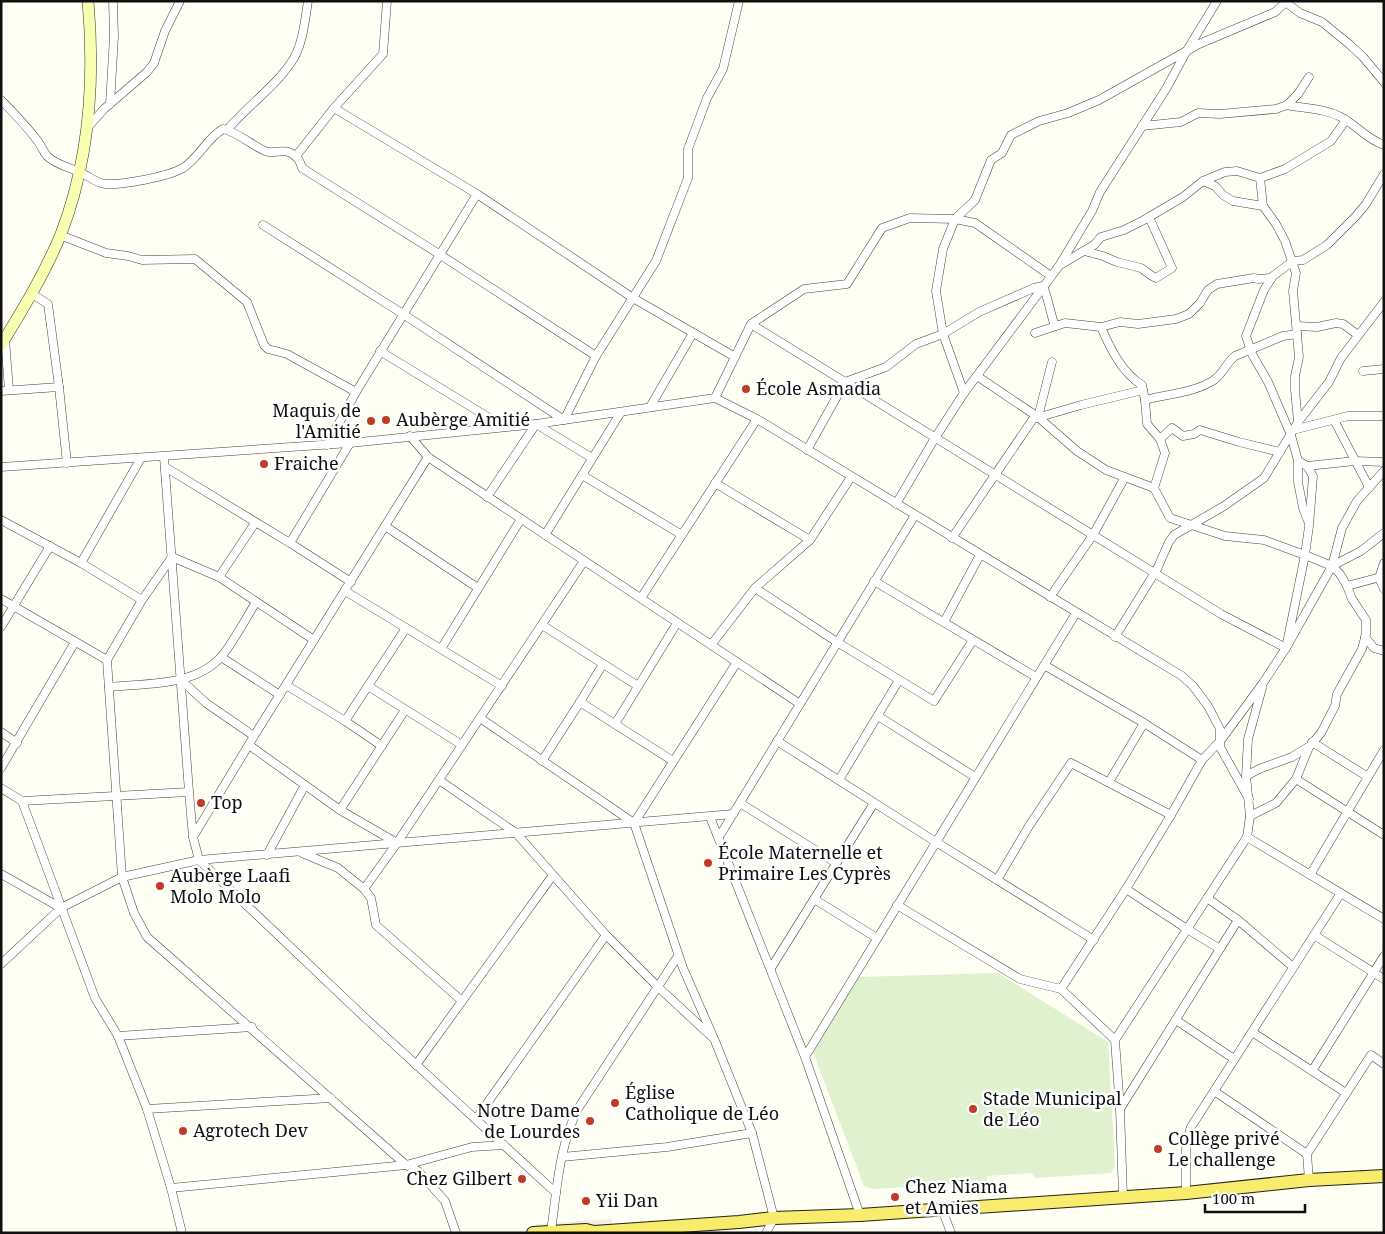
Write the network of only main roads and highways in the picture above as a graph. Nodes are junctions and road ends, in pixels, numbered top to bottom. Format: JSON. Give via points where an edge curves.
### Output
{"nodes":[{"id":1,"x":1384,"y":1176,"type":"edge"},
{"id":2,"x":678,"y":1227,"type":"edge"},
{"id":3,"x":623,"y":1231,"type":"edge"},
{"id":4,"x":551,"y":1232,"type":"edge"},
{"id":5,"x":586,"y":1232,"type":"edge"},
{"id":6,"x":533,"y":1233,"type":"edge"}],
"edges":[{"from":1,"to":2,"type":"main road","via":[[860,1215],[723,1217]]},
{"from":2,"to":3,"type":"main road"},
{"from":2,"to":5,"type":"main road","via":[[594,1228]]},
{"from":3,"to":5,"type":"main road"},
{"from":4,"to":5,"type":"main road"},
{"from":4,"to":6,"type":"main road"}]}
